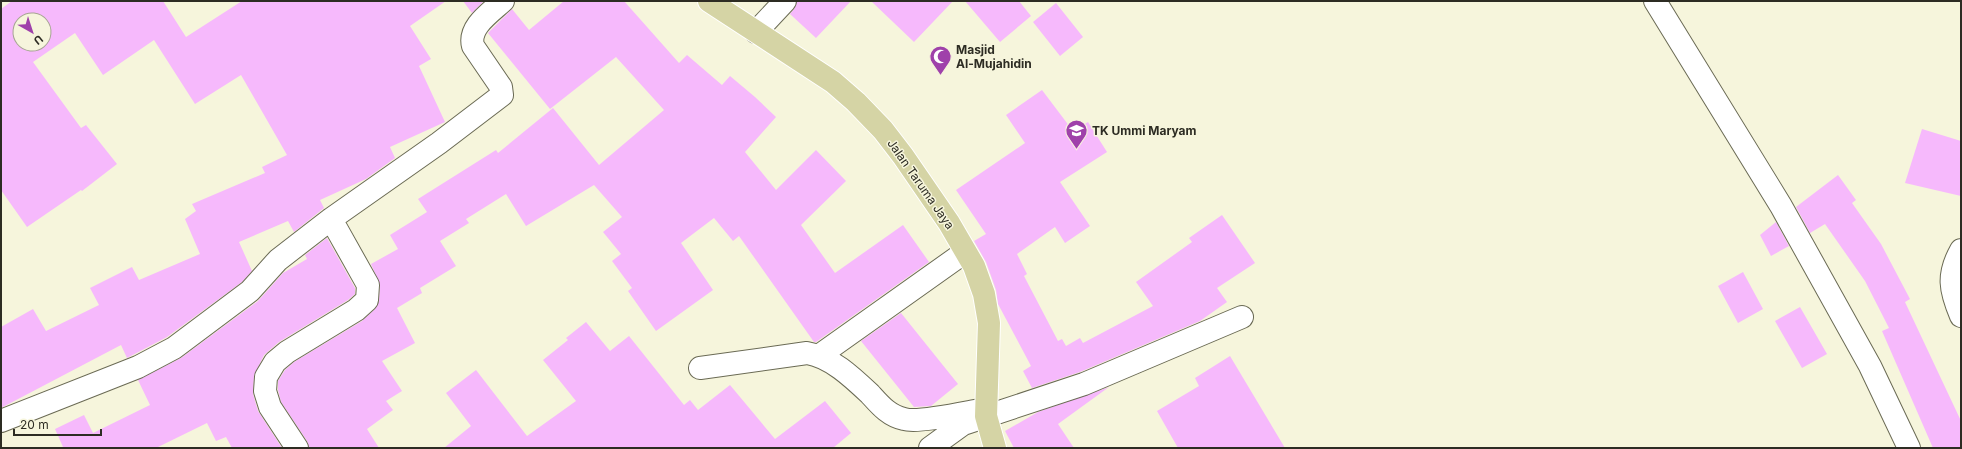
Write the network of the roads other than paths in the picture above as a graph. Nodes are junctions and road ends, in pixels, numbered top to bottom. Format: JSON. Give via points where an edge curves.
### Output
{"nodes":[{"id":1,"x":503,"y":1,"type":"edge"},
{"id":2,"x":709,"y":1,"type":"edge"},
{"id":3,"x":785,"y":1,"type":"edge"},
{"id":4,"x":1655,"y":1,"type":"edge"},
{"id":5,"x":756,"y":32,"type":"junction"},
{"id":6,"x":331,"y":220,"type":"junction"},
{"id":7,"x":1961,"y":250,"type":"edge"},
{"id":8,"x":966,"y":252,"type":"junction"},
{"id":9,"x":1242,"y":316,"type":"dead end"},
{"id":10,"x":1961,"y":316,"type":"edge"},
{"id":11,"x":820,"y":355,"type":"junction"},
{"id":12,"x":700,"y":368,"type":"dead end"},
{"id":13,"x":986,"y":412,"type":"junction"},
{"id":14,"x":1,"y":421,"type":"edge"},
{"id":15,"x":297,"y":448,"type":"edge"},
{"id":16,"x":930,"y":448,"type":"edge"},
{"id":17,"x":995,"y":448,"type":"edge"},
{"id":18,"x":1909,"y":448,"type":"edge"}],
"edges":[{"from":1,"to":6,"type":"street","via":[[476,27],[471,39],[473,46],[501,87],[502,95],[440,143]]},
{"from":2,"to":5,"type":"main road","name":"Jalan Taruma Jaya"},
{"from":3,"to":5,"type":"street"},
{"from":4,"to":18,"type":"street","via":[[1781,206],[1870,366]]},
{"from":5,"to":8,"type":"main road","name":"Jalan Taruma Jaya","via":[[833,82],[883,130],[921,180]]},
{"from":6,"to":14,"type":"street","via":[[278,260],[250,291],[174,348],[138,367]]},
{"from":6,"to":15,"type":"street","via":[[368,285],[367,300],[356,310],[287,352],[275,362],[266,377],[264,391],[270,407]]},
{"from":7,"to":10,"type":"street","via":[[1952,268],[1952,295]]},
{"from":8,"to":11,"type":"street"},
{"from":8,"to":13,"type":"main road","name":"Jalan Taruma Jaya","via":[[984,294],[988,323]]},
{"from":9,"to":13,"type":"street","via":[[1084,384]]},
{"from":11,"to":12,"type":"street","via":[[790,354]]},
{"from":11,"to":13,"type":"street","via":[[863,388],[889,414],[904,420]]},
{"from":13,"to":16,"type":"street"},
{"from":13,"to":17,"type":"main road","name":"Jalan Taruma Jaya"}]}
